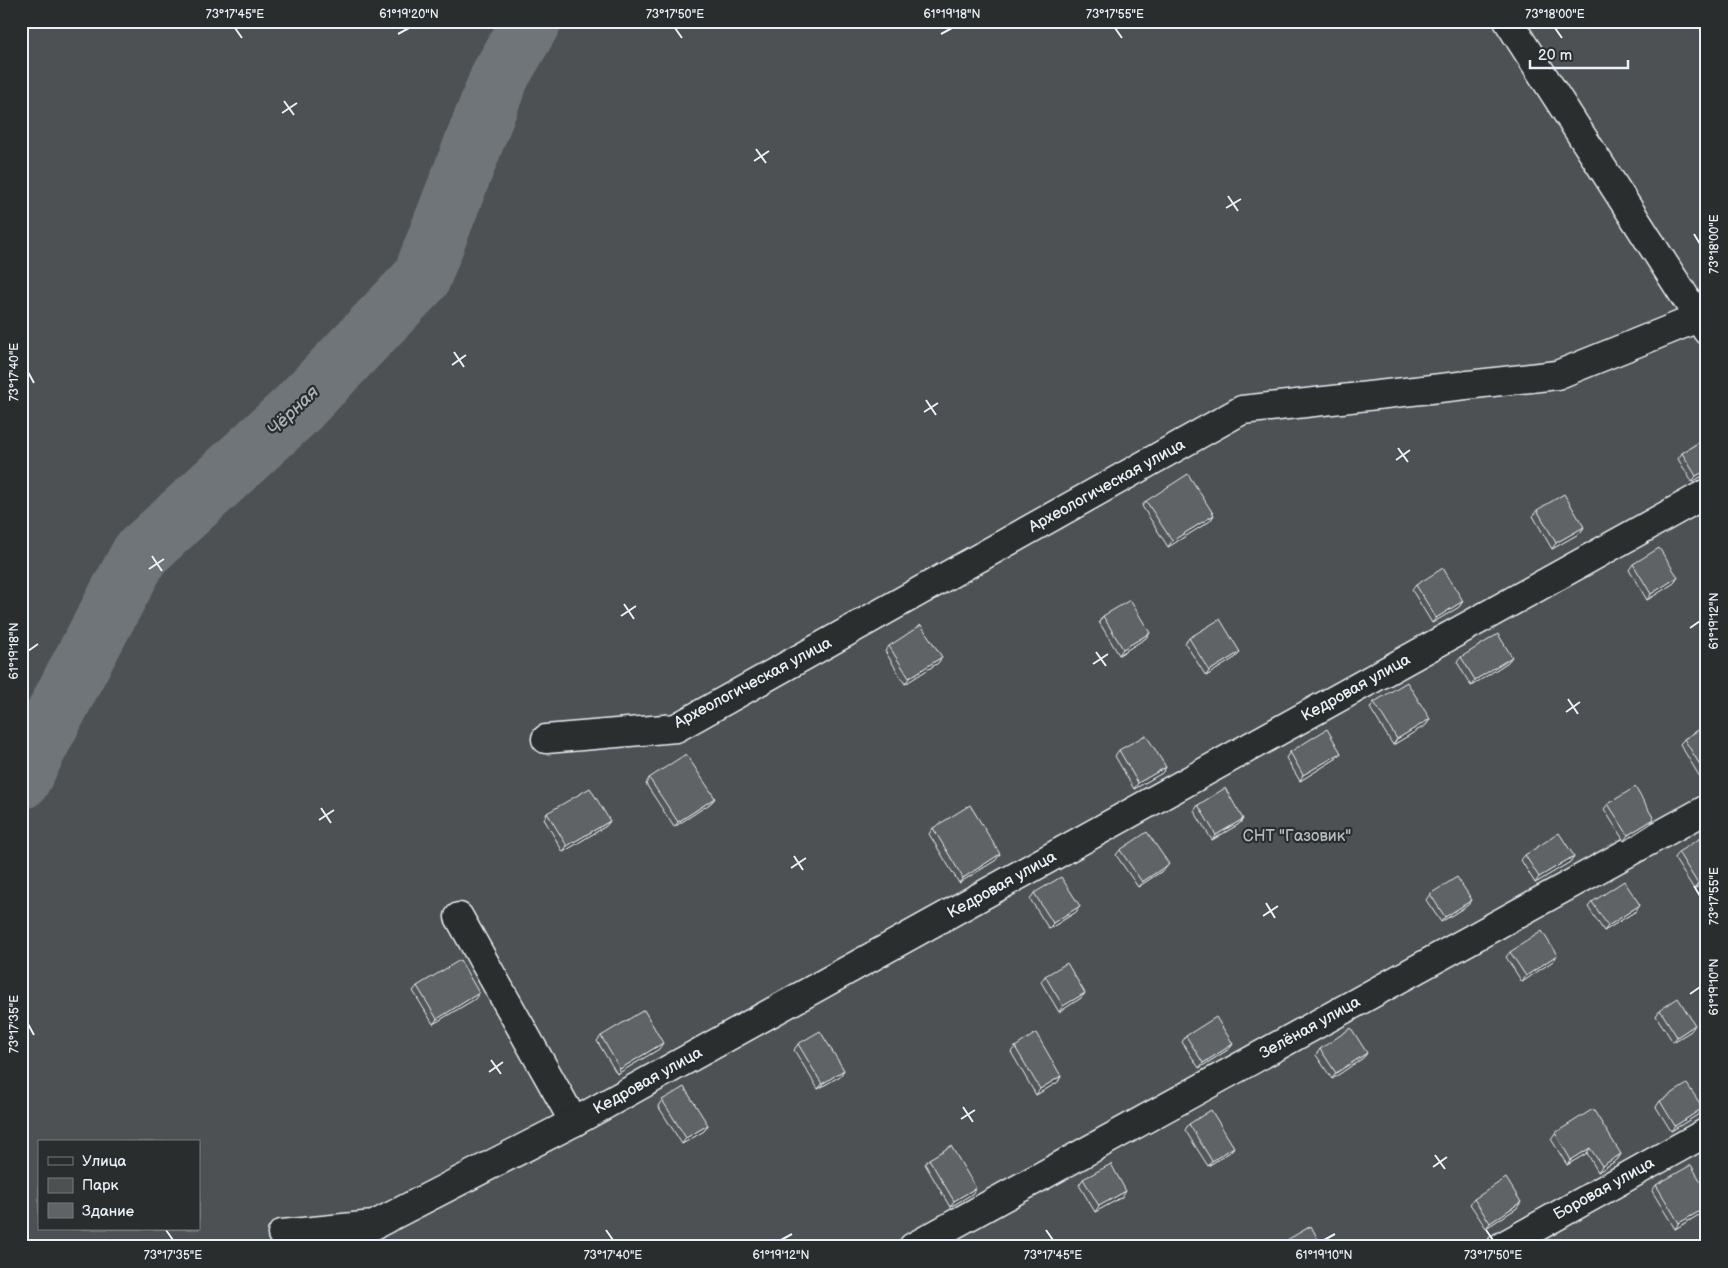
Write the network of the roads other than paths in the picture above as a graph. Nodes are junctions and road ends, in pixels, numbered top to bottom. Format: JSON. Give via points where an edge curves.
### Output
{"nodes":[{"id":1,"x":1508,"y":21,"type":"edge"},
{"id":2,"x":1702,"y":324,"type":"edge"},
{"id":3,"x":1707,"y":493,"type":"edge"},
{"id":4,"x":546,"y":739,"type":"dead end"},
{"id":5,"x":1707,"y":809,"type":"edge"},
{"id":6,"x":459,"y":917,"type":"dead end"},
{"id":7,"x":574,"y":1122,"type":"junction"},
{"id":8,"x":1707,"y":1132,"type":"edge"},
{"id":9,"x":282,"y":1234,"type":"dead end"},
{"id":10,"x":913,"y":1247,"type":"edge"},
{"id":11,"x":1502,"y":1247,"type":"edge"}],
"edges":[{"from":1,"to":2,"type":"street"},
{"from":2,"to":4,"type":"street","name":"Археологическая улица","via":[[1557,375],[1242,410],[676,728]]},
{"from":3,"to":7,"type":"street","name":"Кедровая улица"},
{"from":5,"to":10,"type":"street","name":"Зелёная улица"},
{"from":6,"to":7,"type":"street"},
{"from":7,"to":9,"type":"street","name":"Кедровая улица","via":[[374,1225]]},
{"from":8,"to":11,"type":"street","name":"Боровая улица"}]}
